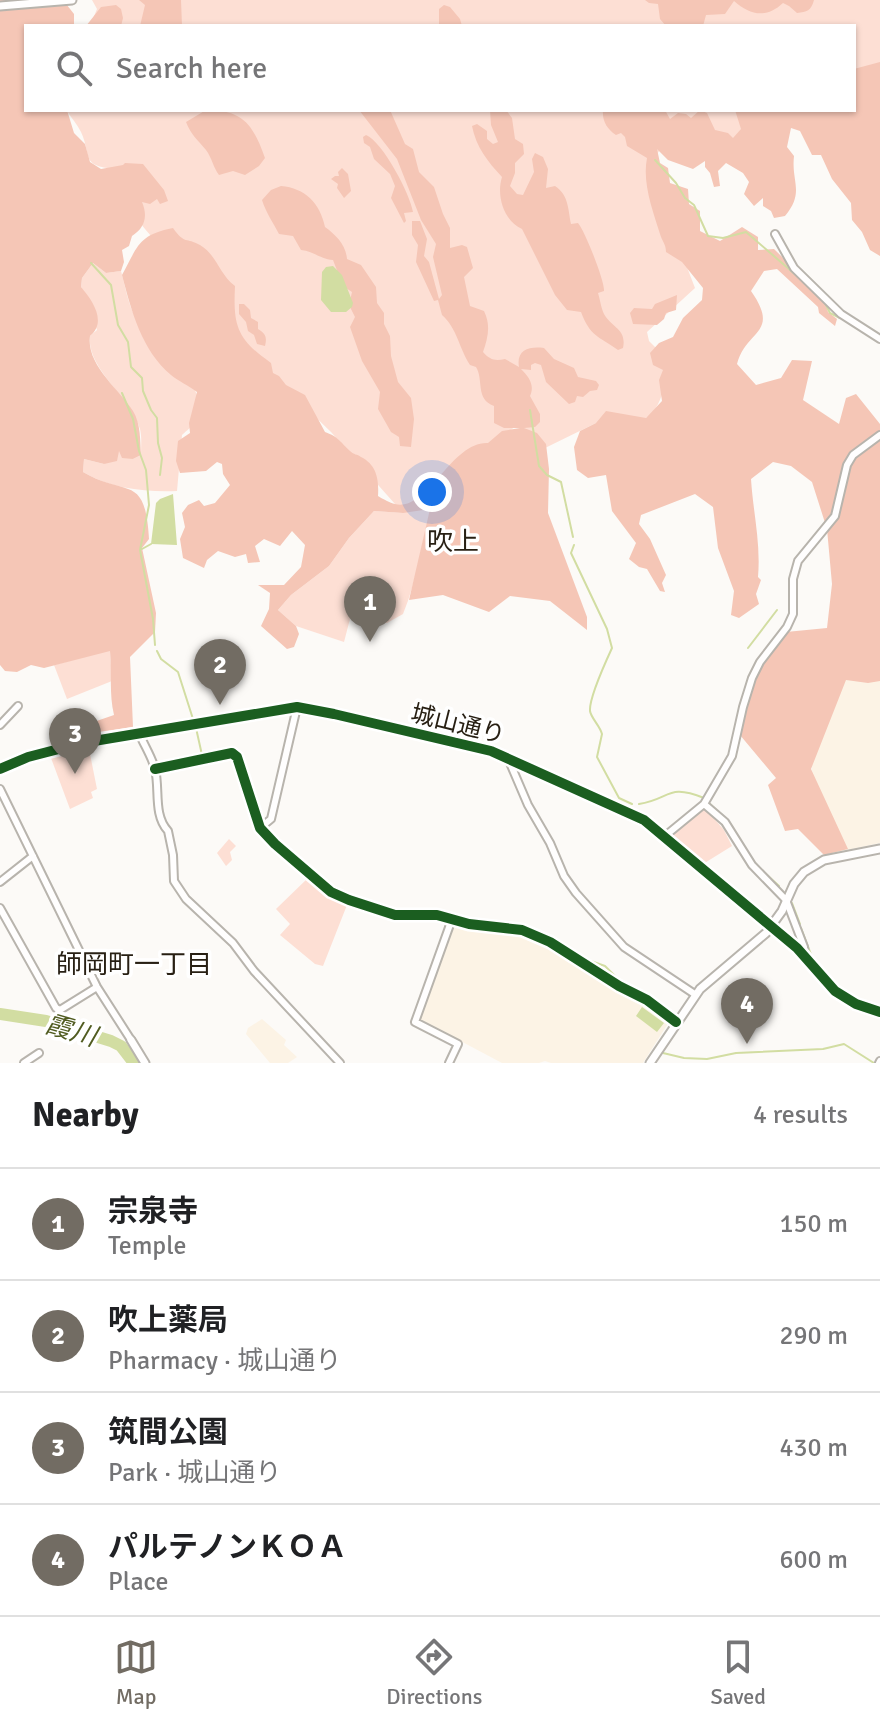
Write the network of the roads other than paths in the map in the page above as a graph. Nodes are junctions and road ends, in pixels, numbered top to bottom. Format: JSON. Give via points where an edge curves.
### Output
{"nodes":[{"id":1,"x":72,"y":0,"type":"edge"},
{"id":2,"x":0,"y":6,"type":"edge"},
{"id":3,"x":775,"y":234,"type":"dead end"},
{"id":4,"x":880,"y":339,"type":"edge"},
{"id":5,"x":880,"y":435,"type":"edge"},
{"id":6,"x":18,"y":706,"type":"dead end"},
{"id":7,"x":297,"y":707,"type":"junction"},
{"id":8,"x":0,"y":725,"type":"edge"},
{"id":9,"x":139,"y":733,"type":"junction"},
{"id":10,"x":507,"y":756,"type":"junction"},
{"id":11,"x":0,"y":769,"type":"edge"},
{"id":12,"x":155,"y":769,"type":"junction"},
{"id":13,"x":0,"y":789,"type":"edge"},
{"id":14,"x":704,"y":804,"type":"junction"},
{"id":15,"x":260,"y":828,"type":"junction"},
{"id":16,"x":665,"y":836,"type":"junction"},
{"id":17,"x":880,"y":849,"type":"edge"},
{"id":18,"x":33,"y":856,"type":"junction"},
{"id":19,"x":0,"y":882,"type":"edge"},
{"id":20,"x":786,"y":900,"type":"junction"},
{"id":21,"x":0,"y":908,"type":"edge"},
{"id":22,"x":452,"y":919,"type":"junction"},
{"id":23,"x":771,"y":926,"type":"junction"},
{"id":24,"x":805,"y":956,"type":"junction"},
{"id":25,"x":97,"y":987,"type":"junction"},
{"id":26,"x":696,"y":995,"type":"junction"},
{"id":27,"x":60,"y":1010,"type":"junction"},
{"id":28,"x":880,"y":1012,"type":"edge"},
{"id":29,"x":676,"y":1022,"type":"junction"},
{"id":30,"x":56,"y":1030,"type":"dead end"},
{"id":31,"x":131,"y":1040,"type":"joint"},
{"id":32,"x":39,"y":1053,"type":"dead end"},
{"id":33,"x":24,"y":1063,"type":"edge"},
{"id":34,"x":145,"y":1063,"type":"edge"},
{"id":35,"x":340,"y":1063,"type":"edge"},
{"id":36,"x":449,"y":1063,"type":"edge"},
{"id":37,"x":650,"y":1063,"type":"edge"}],
"edges":[{"from":1,"to":2,"type":"street"},
{"from":3,"to":4,"type":"street","via":[[794,268],[841,314]]},
{"from":5,"to":14,"type":"street","via":[[853,455],[835,516],[798,561],[791,620],[752,678],[732,756]]},
{"from":6,"to":8,"type":"street"},
{"from":7,"to":9,"type":"street","name":"城山通り"},
{"from":7,"to":10,"type":"street","name":"城山通り"},
{"from":7,"to":15,"type":"street","via":[[271,819]]},
{"from":9,"to":11,"type":"street","name":"城山通り","via":[[60,748]]},
{"from":9,"to":12,"type":"street"},
{"from":10,"to":16,"type":"street","name":"城山通り","via":[[631,813]]},
{"from":10,"to":26,"type":"street","via":[[576,893],[624,947]]},
{"from":12,"to":15,"type":"street","via":[[232,753]]},
{"from":12,"to":35,"type":"street","via":[[179,890]]},
{"from":13,"to":18,"type":"street"},
{"from":14,"to":16,"type":"street"},
{"from":14,"to":20,"type":"street"},
{"from":15,"to":22,"type":"street","via":[[339,896],[395,915]]},
{"from":16,"to":23,"type":"street","name":"城山通り"},
{"from":17,"to":20,"type":"street","via":[[812,865]]},
{"from":18,"to":19,"type":"street"},
{"from":18,"to":25,"type":"street"},
{"from":20,"to":23,"type":"street"},
{"from":20,"to":24,"type":"street"},
{"from":21,"to":27,"type":"street"},
{"from":22,"to":29,"type":"street","via":[[522,930],[550,942]]},
{"from":22,"to":36,"type":"street","via":[[415,1022],[458,1044]]},
{"from":23,"to":24,"type":"street","name":"城山通り"},
{"from":23,"to":26,"type":"street"},
{"from":24,"to":28,"type":"street","name":"城山通り","via":[[841,995]]},
{"from":25,"to":27,"type":"street"},
{"from":25,"to":31,"type":"street"},
{"from":26,"to":29,"type":"street"},
{"from":27,"to":30,"type":"street"},
{"from":29,"to":37,"type":"street"},
{"from":31,"to":34,"type":"street"},
{"from":32,"to":33,"type":"street"}]}
